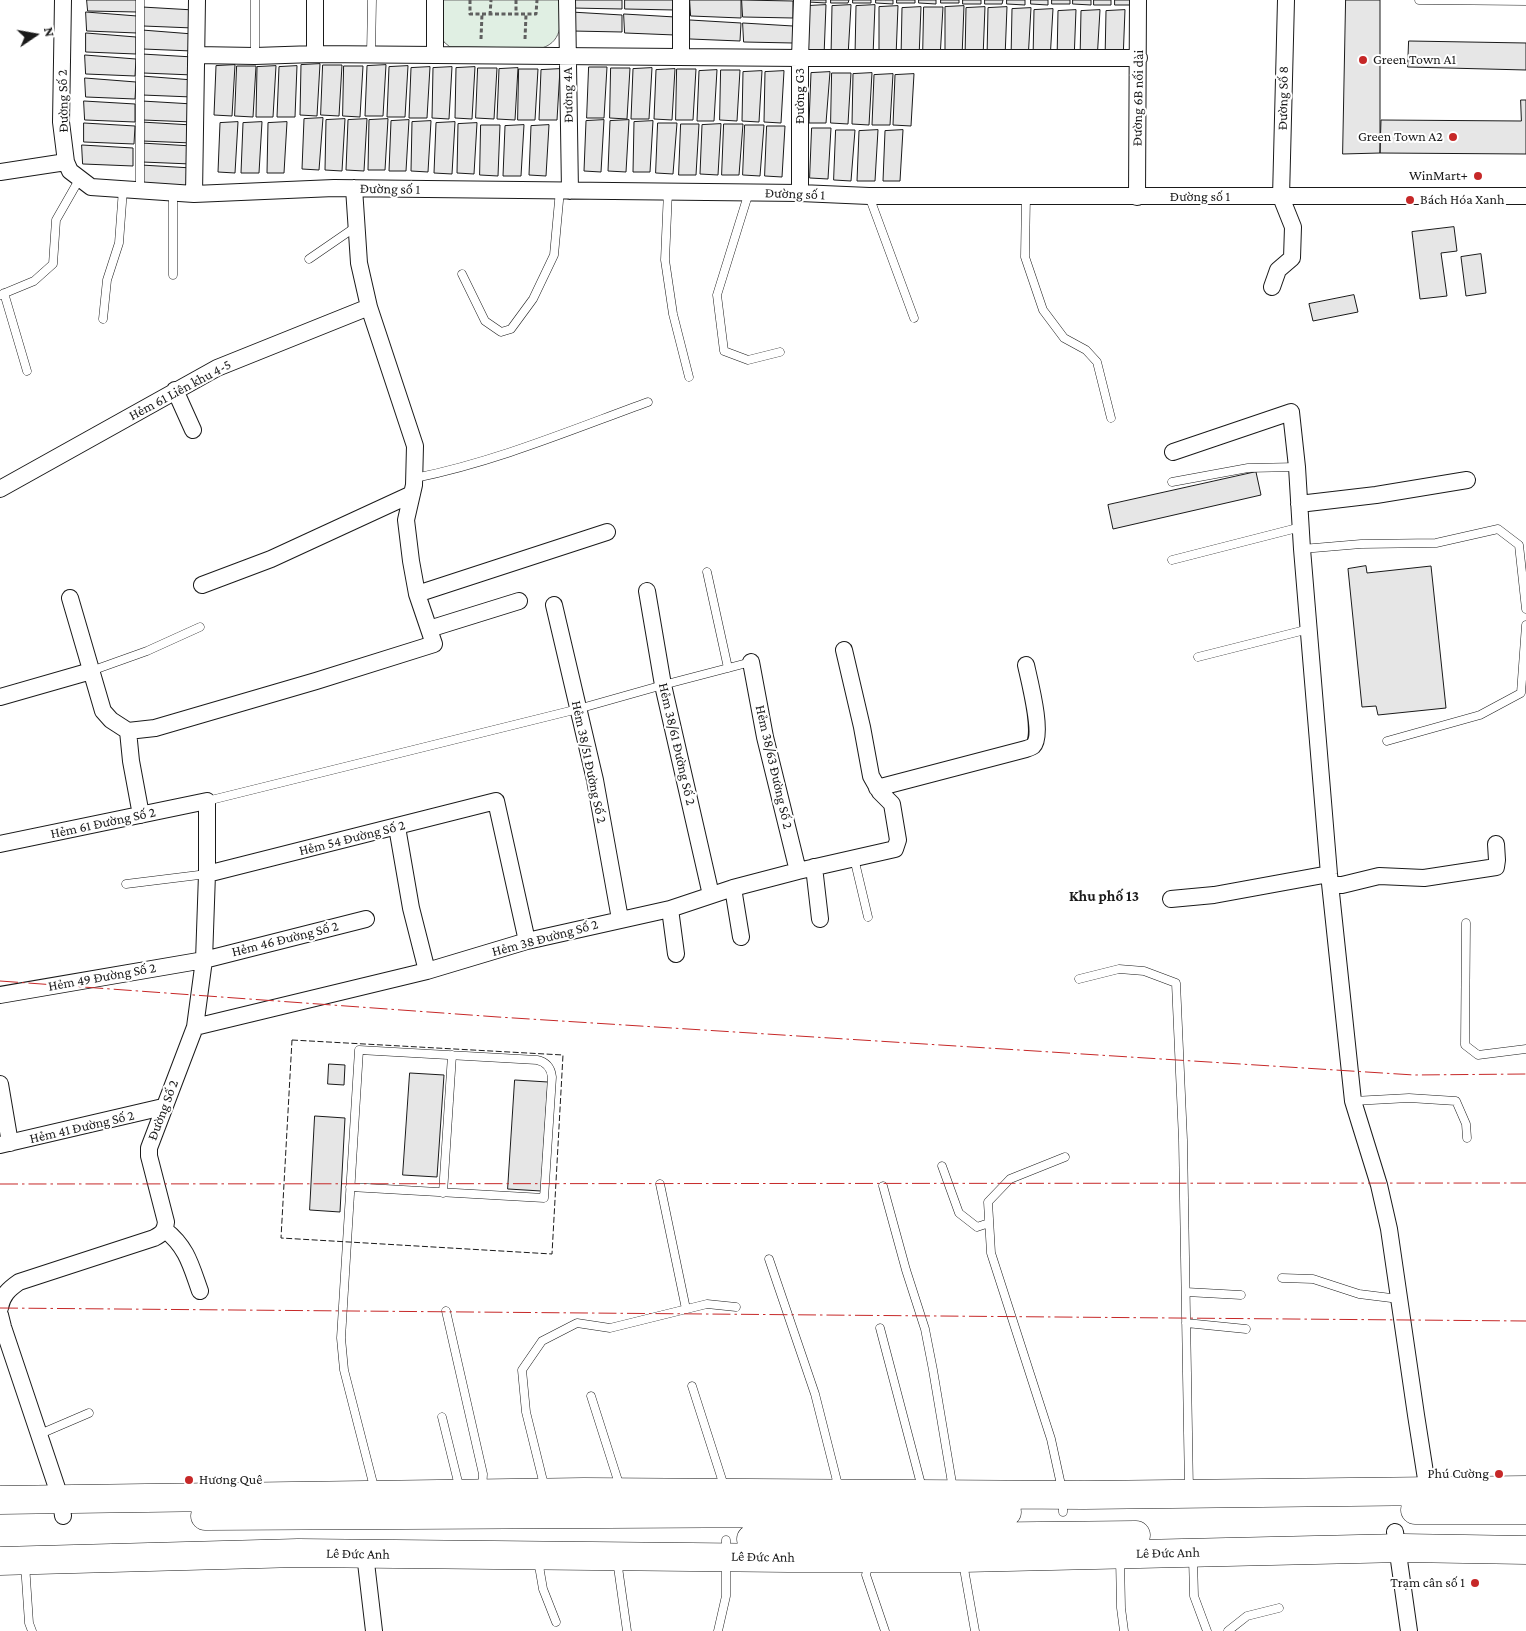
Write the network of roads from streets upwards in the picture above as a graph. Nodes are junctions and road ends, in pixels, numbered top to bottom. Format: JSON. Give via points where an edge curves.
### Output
{"nodes":[{"id":1,"x":63,"y":0,"type":"edge"},
{"id":2,"x":197,"y":0,"type":"edge"},
{"id":3,"x":315,"y":0,"type":"edge"},
{"id":4,"x":435,"y":0,"type":"edge"},
{"id":5,"x":567,"y":0,"type":"edge"},
{"id":6,"x":681,"y":0,"type":"edge"},
{"id":7,"x":802,"y":0,"type":"edge"},
{"id":8,"x":1138,"y":0,"type":"edge"},
{"id":9,"x":1286,"y":0,"type":"edge"},
{"id":10,"x":315,"y":54,"type":"junction"},
{"id":11,"x":435,"y":54,"type":"junction"},
{"id":12,"x":196,"y":56,"type":"junction"},
{"id":13,"x":680,"y":56,"type":"junction"},
{"id":14,"x":568,"y":57,"type":"junction"},
{"id":15,"x":800,"y":58,"type":"junction"},
{"id":16,"x":1138,"y":58,"type":"junction"},
{"id":17,"x":72,"y":170,"type":"junction"},
{"id":18,"x":0,"y":172,"type":"edge"},
{"id":19,"x":354,"y":188,"type":"junction"},
{"id":20,"x":565,"y":190,"type":"junction"},
{"id":21,"x":800,"y":193,"type":"junction"},
{"id":22,"x":194,"y":194,"type":"junction"},
{"id":23,"x":1526,"y":196,"type":"edge"},
{"id":24,"x":1137,"y":197,"type":"junction"},
{"id":25,"x":1281,"y":197,"type":"junction"},
{"id":26,"x":1272,"y":287,"type":"dead end"},
{"id":27,"x":369,"y":307,"type":"junction"},
{"id":28,"x":175,"y":390,"type":"junction"},
{"id":29,"x":193,"y":430,"type":"dead end"},
{"id":30,"x":1174,"y":452,"type":"dead end"},
{"id":31,"x":1467,"y":480,"type":"dead end"},
{"id":32,"x":413,"y":486,"type":"junction"},
{"id":33,"x":0,"y":489,"type":"edge"},
{"id":34,"x":1299,"y":504,"type":"junction"},
{"id":35,"x":607,"y":532,"type":"dead end"},
{"id":36,"x":202,"y":585,"type":"dead end"},
{"id":37,"x":647,"y":591,"type":"dead end"},
{"id":38,"x":417,"y":594,"type":"junction"},
{"id":39,"x":70,"y":598,"type":"dead end"},
{"id":40,"x":518,"y":601,"type":"dead end"},
{"id":41,"x":554,"y":606,"type":"dead end"},
{"id":42,"x":429,"y":629,"type":"junction"},
{"id":43,"x":844,"y":650,"type":"dead end"},
{"id":44,"x":751,"y":662,"type":"road end"},
{"id":45,"x":1026,"y":665,"type":"dead end"},
{"id":46,"x":92,"y":671,"type":"junction"},
{"id":47,"x":0,"y":697,"type":"edge"},
{"id":48,"x":128,"y":731,"type":"junction"},
{"id":49,"x":878,"y":788,"type":"junction"},
{"id":50,"x":207,"y":801,"type":"joint"},
{"id":51,"x":140,"y":815,"type":"junction"},
{"id":52,"x":397,"y":827,"type":"junction"},
{"id":53,"x":0,"y":844,"type":"edge"},
{"id":54,"x":1496,"y":844,"type":"dead end"},
{"id":55,"x":814,"y":867,"type":"junction"},
{"id":56,"x":798,"y":871,"type":"junction"},
{"id":57,"x":207,"y":874,"type":"junction"},
{"id":58,"x":1330,"y":879,"type":"junction"},
{"id":59,"x":733,"y":888,"type":"junction"},
{"id":60,"x":711,"y":895,"type":"junction"},
{"id":61,"x":1171,"y":899,"type":"dead end"},
{"id":62,"x":670,"y":909,"type":"junction"},
{"id":63,"x":366,"y":919,"type":"dead end"},
{"id":64,"x":620,"y":919,"type":"junction"},
{"id":65,"x":820,"y":919,"type":"dead end"},
{"id":66,"x":741,"y":936,"type":"dead end"},
{"id":67,"x":527,"y":941,"type":"junction"},
{"id":68,"x":676,"y":954,"type":"dead end"},
{"id":69,"x":204,"y":960,"type":"junction"},
{"id":70,"x":427,"y":971,"type":"junction"},
{"id":71,"x":0,"y":995,"type":"edge"},
{"id":72,"x":195,"y":1027,"type":"junction"},
{"id":73,"x":0,"y":1084,"type":"edge"},
{"id":74,"x":163,"y":1107,"type":"junction"},
{"id":75,"x":5,"y":1144,"type":"edge"},
{"id":76,"x":165,"y":1230,"type":"junction"},
{"id":77,"x":200,"y":1291,"type":"dead end"},
{"id":78,"x":0,"y":1306,"type":"edge"},
{"id":79,"x":1526,"y":1490,"type":"edge"},
{"id":80,"x":0,"y":1500,"type":"edge"},
{"id":81,"x":1430,"y":1501,"type":"junction"},
{"id":82,"x":956,"y":1503,"type":"junction"},
{"id":83,"x":1063,"y":1503,"type":"junction"},
{"id":84,"x":62,"y":1508,"type":"junction"},
{"id":85,"x":1526,"y":1510,"type":"edge"},
{"id":86,"x":0,"y":1517,"type":"edge"},
{"id":87,"x":1526,"y":1532,"type":"edge"},
{"id":88,"x":1396,"y":1540,"type":"junction"},
{"id":89,"x":0,"y":1542,"type":"edge"},
{"id":90,"x":726,"y":1548,"type":"junction"},
{"id":91,"x":1526,"y":1550,"type":"edge"},
{"id":92,"x":365,"y":1554,"type":"junction"},
{"id":93,"x":13,"y":1560,"type":"edge"},
{"id":94,"x":374,"y":1631,"type":"edge"},
{"id":95,"x":1409,"y":1631,"type":"edge"}],
"edges":[{"from":1,"to":17,"type":"street","name":"Đường Số 2","via":[[61,122]]},
{"from":2,"to":12,"type":"street"},
{"from":3,"to":10,"type":"street"},
{"from":4,"to":11,"type":"street"},
{"from":5,"to":14,"type":"street","name":"Đường 4A"},
{"from":6,"to":13,"type":"street"},
{"from":7,"to":15,"type":"street","name":"Đường G3"},
{"from":8,"to":16,"type":"street","name":"Đường 6B nối dài"},
{"from":9,"to":25,"type":"street","name":"Đường Số 8"},
{"from":10,"to":11,"type":"street"},
{"from":10,"to":12,"type":"street"},
{"from":11,"to":14,"type":"street"},
{"from":12,"to":22,"type":"street"},
{"from":13,"to":14,"type":"street"},
{"from":13,"to":15,"type":"street"},
{"from":14,"to":20,"type":"street","name":"Đường 4A"},
{"from":15,"to":16,"type":"street"},
{"from":15,"to":21,"type":"street","name":"Đường G3"},
{"from":16,"to":24,"type":"street","name":"Đường 6B nối dài"},
{"from":17,"to":18,"type":"street"},
{"from":17,"to":22,"type":"street","name":"Đường số 1","via":[[92,187]]},
{"from":19,"to":20,"type":"street","name":"Đường số 1"},
{"from":19,"to":22,"type":"street","name":"Đường số 1"},
{"from":19,"to":27,"type":"street","via":[[359,263]]},
{"from":20,"to":21,"type":"street","name":"Đường số 1"},
{"from":21,"to":24,"type":"street","name":"Đường số 1"},
{"from":23,"to":25,"type":"street","name":"Đường số 1"},
{"from":24,"to":25,"type":"street","name":"Đường số 1"},
{"from":25,"to":26,"type":"street","via":[[1294,227],[1292,258],[1278,270]]},
{"from":27,"to":28,"type":"street","name":"Hẻm 61 Liên khu 4-5","via":[[218,368]]},
{"from":27,"to":32,"type":"street","via":[[415,446]]},
{"from":28,"to":29,"type":"street"},
{"from":28,"to":33,"type":"street","name":"Hẻm 61 Liên khu 4-5"},
{"from":30,"to":34,"type":"street","via":[[1291,412]]},
{"from":31,"to":34,"type":"street"},
{"from":32,"to":36,"type":"street","via":[[271,559]]},
{"from":32,"to":38,"type":"street","via":[[406,520]]},
{"from":34,"to":58,"type":"street"},
{"from":35,"to":38,"type":"street"},
{"from":37,"to":60,"type":"street","name":"Hẻm 38/61 Đường Số 2","via":[[664,685]]},
{"from":38,"to":42,"type":"street"},
{"from":39,"to":46,"type":"street"},
{"from":40,"to":42,"type":"street"},
{"from":41,"to":64,"type":"street","name":"Hẻm 38/51 Đường Số 2","via":[[595,780]]},
{"from":42,"to":48,"type":"street","via":[[434,644],[155,728]]},
{"from":43,"to":49,"type":"street","via":[[871,776]]},
{"from":44,"to":56,"type":"street","name":"Hẻm 38/63 Đường Số 2","via":[[765,737]]},
{"from":45,"to":49,"type":"street","via":[[1036,717],[1034,745]]},
{"from":46,"to":47,"type":"street"},
{"from":46,"to":48,"type":"street","via":[[103,711]]},
{"from":48,"to":51,"type":"street"},
{"from":49,"to":55,"type":"street","name":"Hẻm 38 Đường Số 2","via":[[892,804],[898,840],[895,849]]},
{"from":50,"to":51,"type":"street","name":"Hẻm 61 Đường Số 2"},
{"from":50,"to":57,"type":"street","name":"Đường Số 2"},
{"from":51,"to":53,"type":"street","name":"Hẻm 61 Đường Số 2"},
{"from":52,"to":57,"type":"street","name":"Hẻm 54 Đường Số 2"},
{"from":52,"to":67,"type":"street","name":"Hẻm 54 Đường Số 2","via":[[496,801]]},
{"from":52,"to":70,"type":"street","via":[[411,908]]},
{"from":54,"to":58,"type":"street","via":[[1496,867],[1424,878],[1379,876],[1342,885]]},
{"from":55,"to":56,"type":"street","name":"Hẻm 38 Đường Số 2"},
{"from":55,"to":65,"type":"street"},
{"from":56,"to":59,"type":"street","name":"Hẻm 38 Đường Số 2"},
{"from":57,"to":69,"type":"street","name":"Đường Số 2"},
{"from":58,"to":61,"type":"street"},
{"from":58,"to":81,"type":"street","via":[[1353,1100],[1390,1229]]},
{"from":59,"to":60,"type":"street","name":"Hẻm 38 Đường Số 2"},
{"from":59,"to":66,"type":"street"},
{"from":60,"to":62,"type":"street","name":"Hẻm 38 Đường Số 2"},
{"from":62,"to":64,"type":"street","name":"Hẻm 38 Đường Số 2"},
{"from":62,"to":68,"type":"street"},
{"from":63,"to":69,"type":"street","name":"Hẻm 46 Đường Số 2"},
{"from":64,"to":67,"type":"street","name":"Hẻm 38 Đường Số 2"},
{"from":67,"to":70,"type":"street","name":"Hẻm 38 Đường Số 2"},
{"from":69,"to":71,"type":"street","name":"Hẻm 49 Đường Số 2"},
{"from":69,"to":72,"type":"street","name":"Đường Số 2"},
{"from":70,"to":72,"type":"street","name":"Hẻm 38 Đường Số 2"},
{"from":72,"to":74,"type":"street","name":"Đường Số 2"},
{"from":73,"to":75,"type":"street"},
{"from":74,"to":75,"type":"street","name":"Hẻm 41 Đường Số 2"},
{"from":74,"to":76,"type":"street","name":"Đường Số 2","via":[[149,1156],[166,1222]]},
{"from":76,"to":77,"type":"street","via":[[176,1238],[187,1255]]},
{"from":76,"to":78,"type":"street","via":[[154,1238],[19,1282],[8,1289]]},
{"from":78,"to":84,"type":"street","via":[[3,1328]]},
{"from":79,"to":81,"type":"highway"},
{"from":80,"to":84,"type":"highway"},
{"from":81,"to":83,"type":"highway"},
{"from":81,"to":83,"type":"highway","via":[[1189,1494]]},
{"from":81,"to":85,"type":"highway"},
{"from":82,"to":83,"type":"highway"},
{"from":82,"to":84,"type":"highway"},
{"from":82,"to":84,"type":"highway","via":[[923,1493],[546,1492],[376,1494]]},
{"from":84,"to":86,"type":"highway"},
{"from":87,"to":88,"type":"highway","name":"Lê Đức Anh"},
{"from":88,"to":90,"type":"highway","name":"Lê Đức Anh"},
{"from":88,"to":90,"type":"highway","name":"Lê Đức Anh","via":[[1193,1553],[963,1558],[869,1558]]},
{"from":88,"to":91,"type":"highway","name":"Lê Đức Anh"},
{"from":88,"to":95,"type":"street"},
{"from":89,"to":90,"type":"highway","name":"Lê Đức Anh"},
{"from":90,"to":92,"type":"highway","name":"Lê Đức Anh","via":[[616,1556]]},
{"from":92,"to":93,"type":"highway","name":"Lê Đức Anh"},
{"from":92,"to":94,"type":"street"}]}
